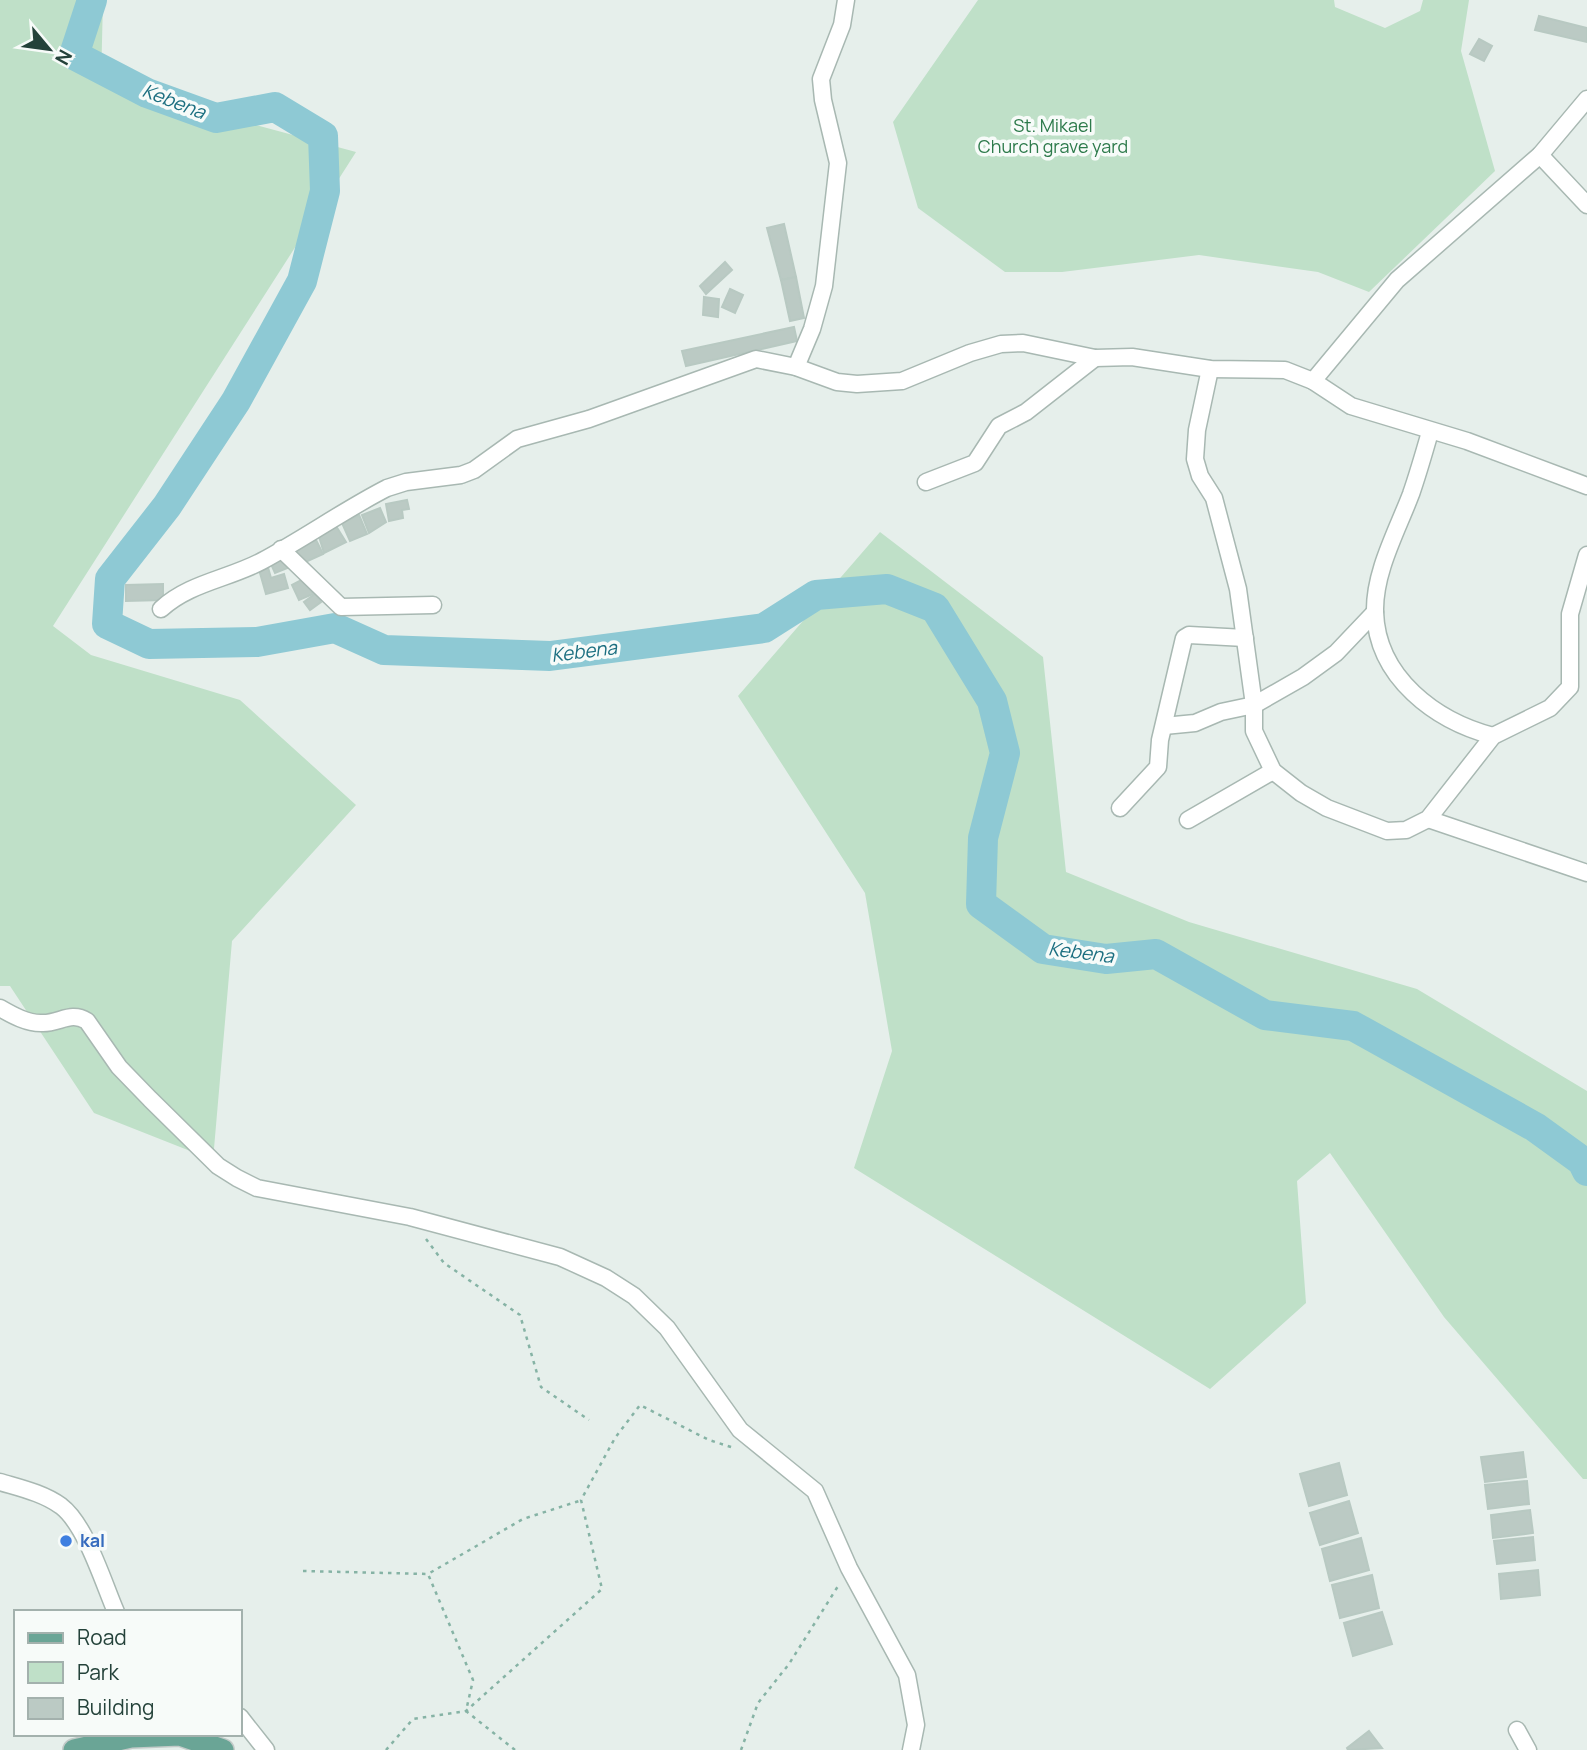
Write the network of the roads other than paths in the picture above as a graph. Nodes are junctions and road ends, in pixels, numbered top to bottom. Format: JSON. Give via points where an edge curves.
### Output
{"nodes":[{"id":1,"x":846,"y":0,"type":"edge"},
{"id":2,"x":1587,"y":99,"type":"edge"},
{"id":3,"x":1540,"y":155,"type":"junction"},
{"id":4,"x":1587,"y":205,"type":"edge"},
{"id":5,"x":1095,"y":358,"type":"junction"},
{"id":6,"x":796,"y":367,"type":"junction"},
{"id":7,"x":1210,"y":369,"type":"junction"},
{"id":8,"x":1313,"y":381,"type":"junction"},
{"id":9,"x":1430,"y":432,"type":"junction"},
{"id":10,"x":926,"y":482,"type":"dead end"},
{"id":11,"x":1587,"y":486,"type":"edge"},
{"id":12,"x":281,"y":550,"type":"junction"},
{"id":13,"x":1587,"y":555,"type":"edge"},
{"id":14,"x":433,"y":606,"type":"dead end"},
{"id":15,"x":161,"y":609,"type":"dead end"},
{"id":16,"x":1375,"y":612,"type":"junction"},
{"id":17,"x":1245,"y":638,"type":"junction"},
{"id":18,"x":1254,"y":705,"type":"junction"},
{"id":19,"x":1164,"y":726,"type":"junction"},
{"id":20,"x":1493,"y":736,"type":"junction"},
{"id":21,"x":1273,"y":771,"type":"junction"},
{"id":22,"x":1120,"y":808,"type":"dead end"},
{"id":23,"x":1427,"y":819,"type":"junction"},
{"id":24,"x":1188,"y":820,"type":"dead end"},
{"id":25,"x":1587,"y":873,"type":"edge"},
{"id":26,"x":0,"y":1008,"type":"edge"},
{"id":27,"x":0,"y":1482,"type":"edge"},
{"id":28,"x":115,"y":1610,"type":"edge"},
{"id":29,"x":242,"y":1720,"type":"edge"},
{"id":30,"x":1517,"y":1730,"type":"dead end"},
{"id":31,"x":156,"y":1736,"type":"edge"},
{"id":32,"x":183,"y":1736,"type":"edge"},
{"id":33,"x":74,"y":1750,"type":"edge"},
{"id":34,"x":223,"y":1750,"type":"edge"},
{"id":35,"x":266,"y":1750,"type":"edge"},
{"id":36,"x":911,"y":1750,"type":"edge"},
{"id":37,"x":1528,"y":1750,"type":"edge"}],
"edges":[{"from":1,"to":6,"type":"street","via":[[842,25],[821,79],[838,163],[824,286]]},
{"from":2,"to":3,"type":"street"},
{"from":3,"to":4,"type":"street"},
{"from":3,"to":8,"type":"street","via":[[1397,280]]},
{"from":5,"to":6,"type":"street","via":[[1023,343],[1001,344],[902,381],[857,384]]},
{"from":5,"to":7,"type":"street","via":[[1132,358]]},
{"from":5,"to":10,"type":"street","via":[[1026,412],[999,426],[975,463]]},
{"from":6,"to":12,"type":"street","via":[[756,359],[589,419],[517,439],[461,475],[387,488]]},
{"from":7,"to":8,"type":"street","via":[[1285,370]]},
{"from":7,"to":17,"type":"street","via":[[1195,459],[1199,476],[1214,498],[1238,589]]},
{"from":8,"to":9,"type":"street","via":[[1351,405]]},
{"from":9,"to":11,"type":"street"},
{"from":9,"to":16,"type":"street","via":[[1383,564]]},
{"from":12,"to":14,"type":"street","via":[[341,607]]},
{"from":12,"to":15,"type":"street","via":[[237,574],[182,592]]},
{"from":13,"to":20,"type":"street","via":[[1570,614],[1570,687],[1550,708]]},
{"from":16,"to":18,"type":"street","via":[[1336,653]]},
{"from":16,"to":20,"type":"street","via":[[1381,642],[1400,679],[1418,700],[1459,724]]},
{"from":17,"to":18,"type":"street"},
{"from":17,"to":19,"type":"street","via":[[1184,638]]},
{"from":18,"to":19,"type":"street","via":[[1195,723]]},
{"from":18,"to":21,"type":"street","via":[[1254,731]]},
{"from":19,"to":22,"type":"street","via":[[1158,767]]},
{"from":20,"to":23,"type":"street"},
{"from":21,"to":23,"type":"street","via":[[1327,808],[1373,827],[1397,831]]},
{"from":21,"to":24,"type":"street"},
{"from":23,"to":25,"type":"street"},
{"from":26,"to":36,"type":"street","via":[[41,1023],[68,1016],[87,1021],[119,1067],[218,1166],[257,1188],[410,1216],[561,1257],[634,1296],[667,1328],[740,1430],[815,1491],[849,1568],[907,1675],[916,1725]]},
{"from":27,"to":28,"type":"street","via":[[62,1507],[78,1526]]},
{"from":29,"to":35,"type":"street"},
{"from":30,"to":37,"type":"street"},
{"from":31,"to":33,"type":"main road"},
{"from":32,"to":34,"type":"main road"}]}
